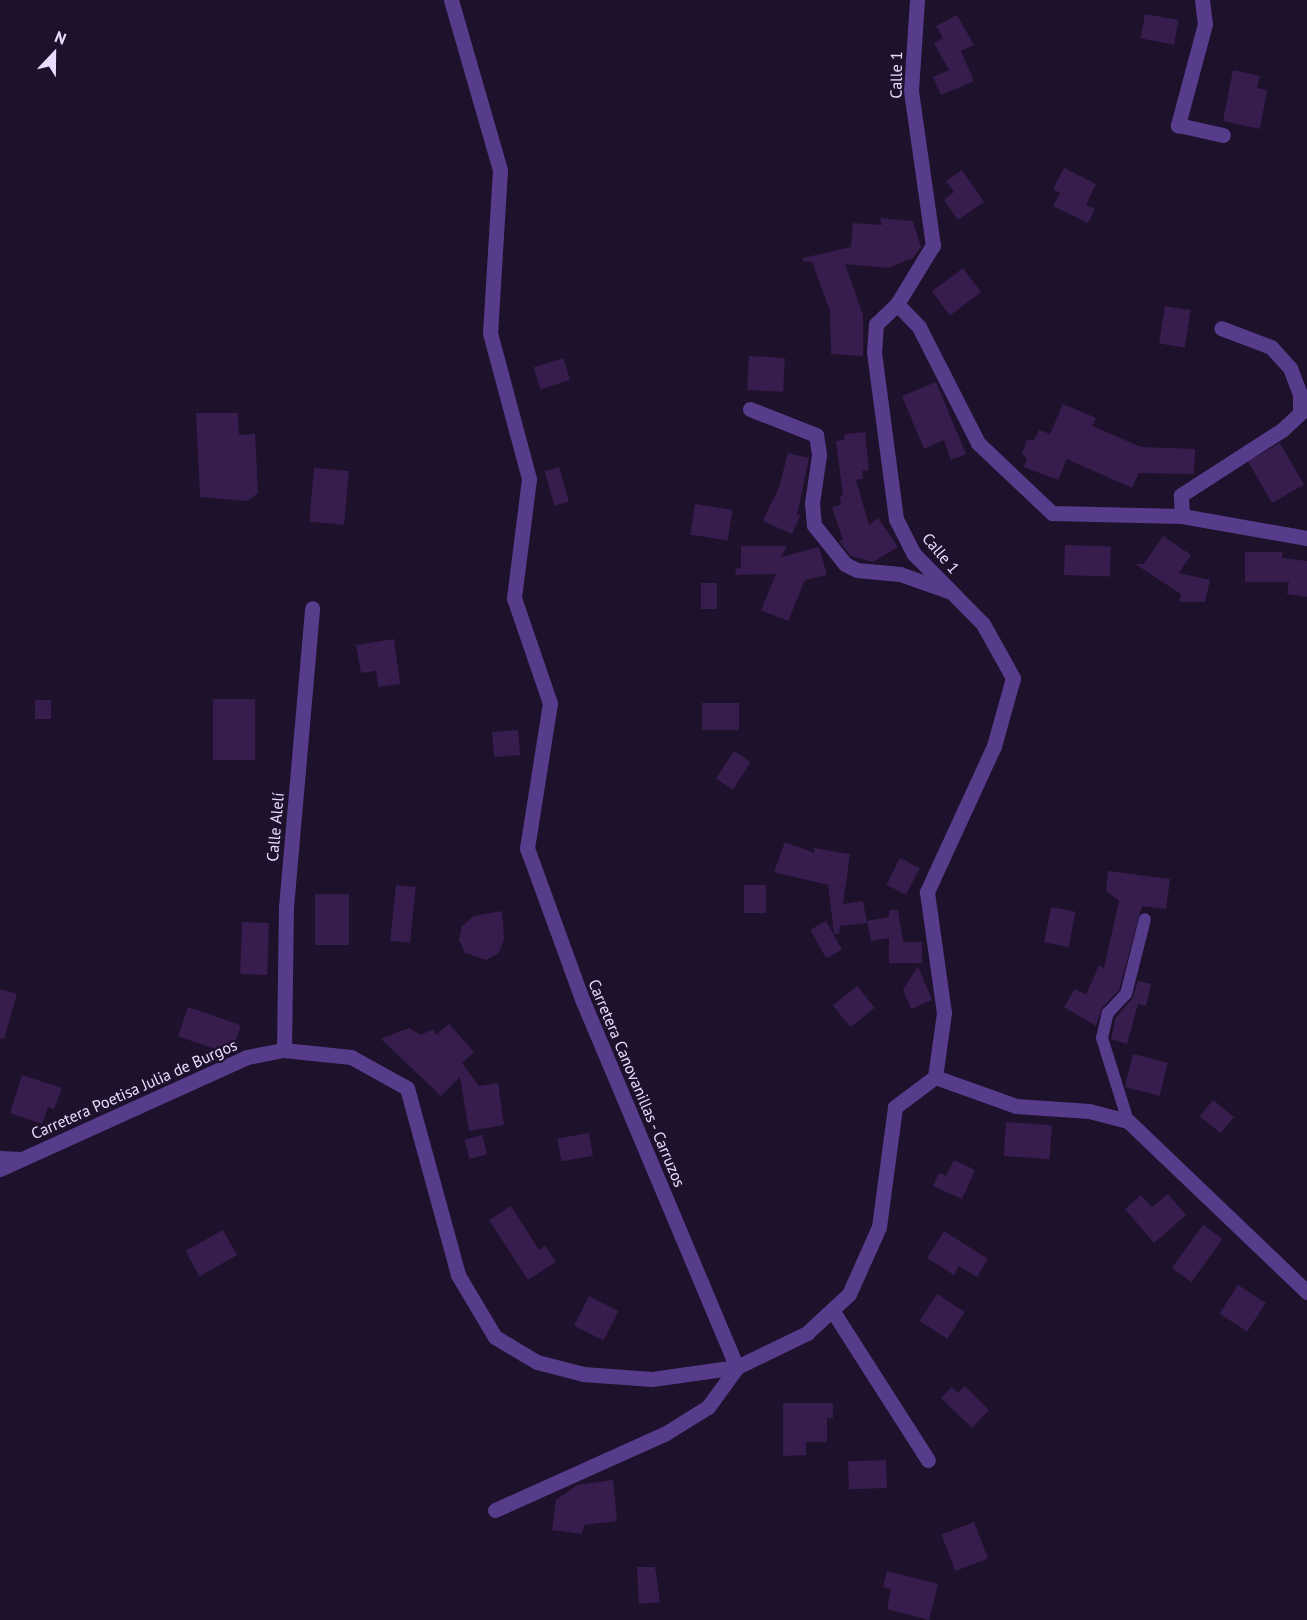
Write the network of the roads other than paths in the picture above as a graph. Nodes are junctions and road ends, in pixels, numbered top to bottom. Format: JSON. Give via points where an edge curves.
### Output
{"nodes":[{"id":1,"x":451,"y":0,"type":"edge"},
{"id":2,"x":917,"y":0,"type":"edge"},
{"id":3,"x":1202,"y":0,"type":"edge"},
{"id":4,"x":1223,"y":135,"type":"dead end"},
{"id":5,"x":897,"y":304,"type":"junction"},
{"id":6,"x":1221,"y":328,"type":"dead end"},
{"id":7,"x":750,"y":409,"type":"dead end"},
{"id":8,"x":1182,"y":516,"type":"junction"},
{"id":9,"x":1307,"y":538,"type":"edge"},
{"id":10,"x":951,"y":592,"type":"junction"},
{"id":11,"x":312,"y":608,"type":"dead end"},
{"id":12,"x":1145,"y":919,"type":"dead end"},
{"id":13,"x":284,"y":1050,"type":"junction"},
{"id":14,"x":935,"y":1077,"type":"junction"},
{"id":15,"x":1128,"y":1121,"type":"junction"},
{"id":16,"x":0,"y":1158,"type":"edge"},
{"id":17,"x":20,"y":1160,"type":"junction"},
{"id":18,"x":0,"y":1169,"type":"edge"},
{"id":19,"x":1307,"y":1292,"type":"edge"},
{"id":20,"x":832,"y":1310,"type":"junction"},
{"id":21,"x":737,"y":1367,"type":"junction"},
{"id":22,"x":928,"y":1460,"type":"dead end"},
{"id":23,"x":495,"y":1510,"type":"dead end"}],
"edges":[{"from":1,"to":21,"type":"street","name":"Carretera Canovanillas - Carruzos","via":[[500,170],[490,333],[529,479],[514,598],[550,703],[527,848],[582,999]]},
{"from":2,"to":5,"type":"street","name":"Calle 1","via":[[911,91],[933,244]]},
{"from":3,"to":4,"type":"street","via":[[1205,24],[1178,125]]},
{"from":5,"to":8,"type":"street","via":[[919,327],[978,443],[1052,513]]},
{"from":5,"to":10,"type":"street","name":"Calle 1","via":[[876,324],[874,352],[896,519],[914,554]]},
{"from":6,"to":8,"type":"street","via":[[1271,347],[1290,368],[1300,394],[1300,413],[1282,430],[1181,495]]},
{"from":7,"to":10,"type":"street","via":[[816,435],[819,455],[812,503],[814,525],[845,564],[856,570],[900,574]]},
{"from":8,"to":9,"type":"street"},
{"from":10,"to":14,"type":"street","name":"Calle 1","via":[[983,624],[1013,678],[994,746],[927,892],[944,1013]]},
{"from":11,"to":13,"type":"street","name":"Calle Alelí","via":[[285,907]]},
{"from":12,"to":15,"type":"street","via":[[1126,994],[1108,1013],[1102,1038]]},
{"from":13,"to":17,"type":"street","name":"Carretera Poetisa Julia de Burgos","via":[[247,1057]]},
{"from":13,"to":21,"type":"street","name":"Carretera Poetisa Julia de Burgos","via":[[351,1057],[407,1088],[458,1275],[495,1337],[537,1362],[583,1374],[652,1379]]},
{"from":14,"to":15,"type":"street","via":[[1016,1106],[1089,1111]]},
{"from":14,"to":20,"type":"street","via":[[895,1107],[879,1227],[849,1294]]},
{"from":15,"to":19,"type":"street"},
{"from":16,"to":17,"type":"street"},
{"from":17,"to":18,"type":"street","name":"Carretera Poetisa Julia de Burgos"},
{"from":20,"to":21,"type":"street","via":[[807,1334]]},
{"from":20,"to":22,"type":"street"},
{"from":21,"to":23,"type":"street","via":[[708,1407],[666,1433]]}]}
